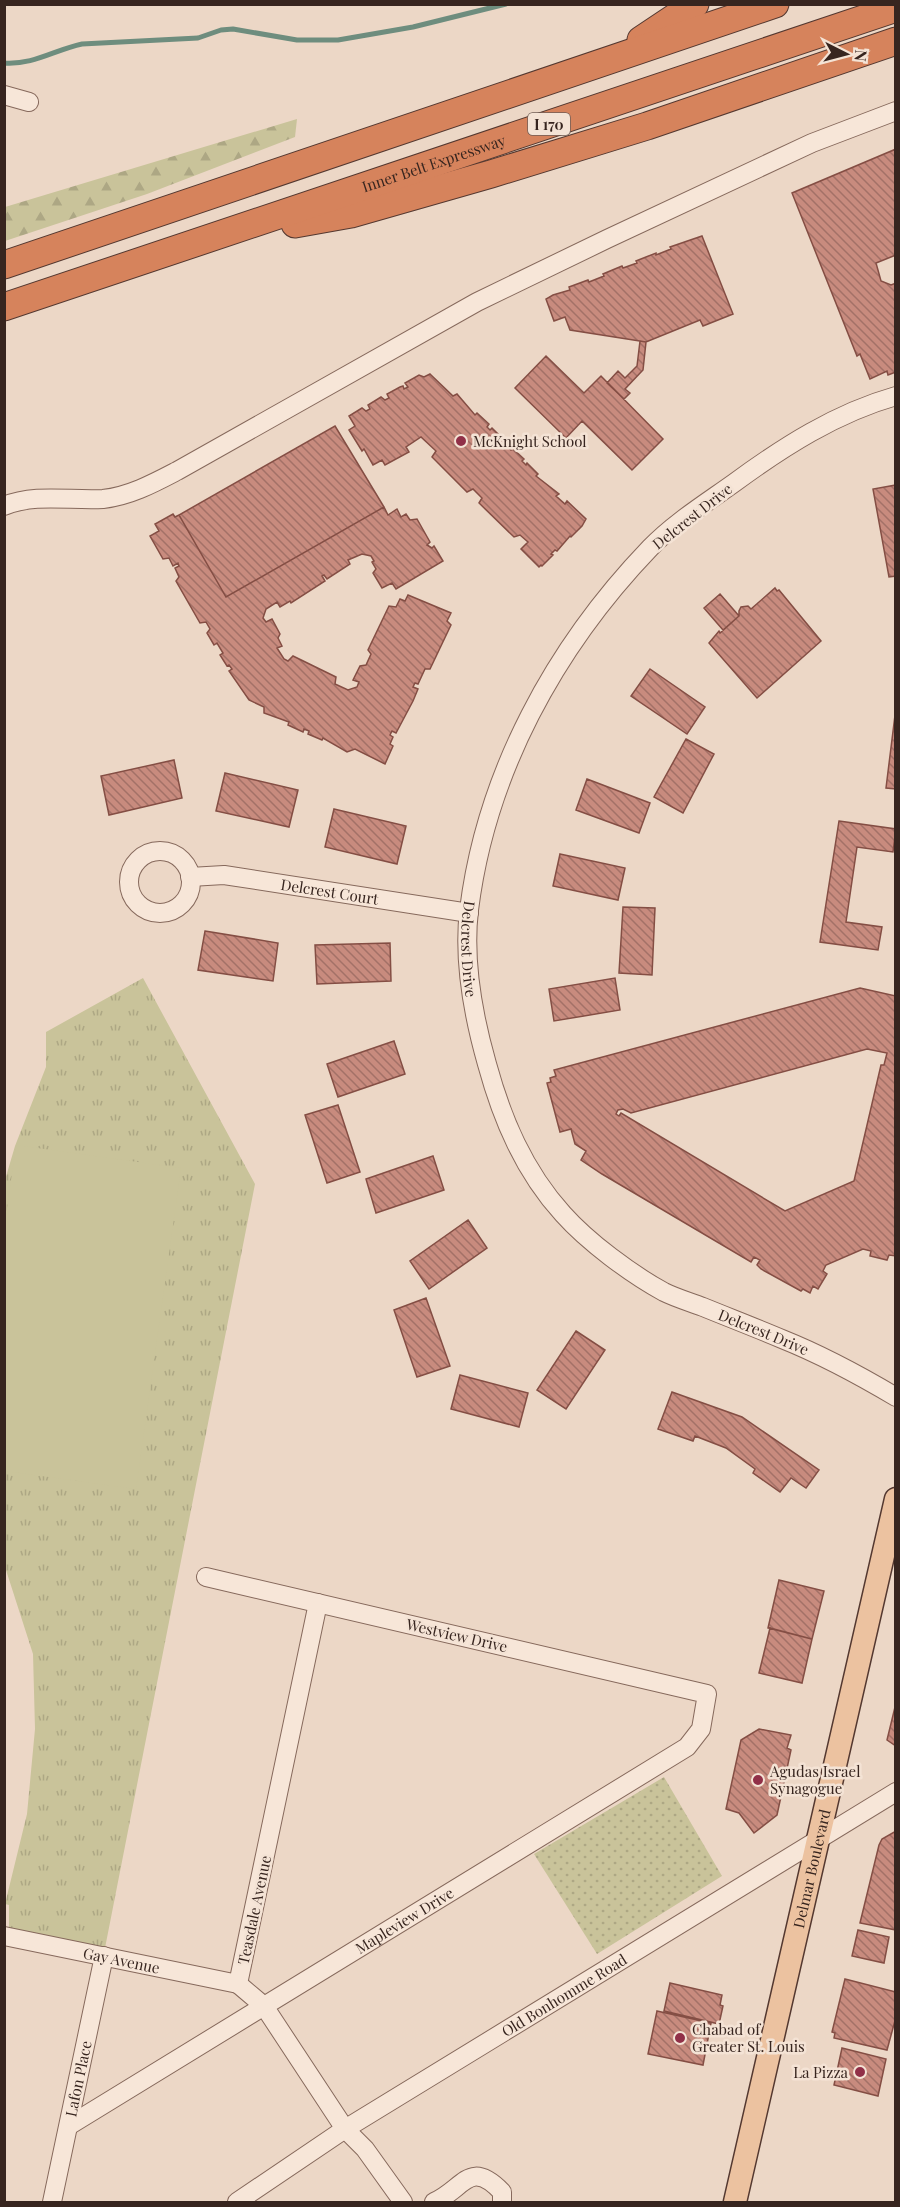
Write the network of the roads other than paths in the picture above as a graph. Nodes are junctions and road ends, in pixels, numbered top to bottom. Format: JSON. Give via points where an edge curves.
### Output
{"nodes":[{"id":1,"x":695,"y":4,"type":"edge"},
{"id":2,"x":776,"y":4,"type":"edge"},
{"id":3,"x":896,"y":8,"type":"edge"},
{"id":4,"x":896,"y":41,"type":"edge"},
{"id":5,"x":612,"y":60,"type":"junction"},
{"id":6,"x":4,"y":96,"type":"edge"},
{"id":7,"x":29,"y":102,"type":"dead end"},
{"id":8,"x":896,"y":111,"type":"edge"},
{"id":9,"x":202,"y":241,"type":"junction"},
{"id":10,"x":4,"y":265,"type":"edge"},
{"id":11,"x":4,"y":306,"type":"edge"},
{"id":12,"x":896,"y":396,"type":"edge"},
{"id":13,"x":4,"y":506,"type":"edge"},
{"id":14,"x":190,"y":877,"type":"dead end"},
{"id":15,"x":469,"y":912,"type":"junction"},
{"id":16,"x":896,"y":1397,"type":"edge"},
{"id":17,"x":896,"y":1499,"type":"edge"},
{"id":18,"x":206,"y":1577,"type":"dead end"},
{"id":19,"x":318,"y":1603,"type":"junction"},
{"id":20,"x":707,"y":1694,"type":"joint"},
{"id":21,"x":896,"y":1792,"type":"edge"},
{"id":22,"x":819,"y":1839,"type":"junction"},
{"id":23,"x":4,"y":1936,"type":"edge"},
{"id":24,"x":104,"y":1956,"type":"junction"},
{"id":25,"x":238,"y":1984,"type":"junction"},
{"id":26,"x":264,"y":2006,"type":"junction"},
{"id":27,"x":70,"y":2125,"type":"junction"},
{"id":28,"x":345,"y":2129,"type":"junction"},
{"id":29,"x":52,"y":2202,"type":"edge"},
{"id":30,"x":237,"y":2202,"type":"edge"},
{"id":31,"x":403,"y":2202,"type":"edge"},
{"id":32,"x":434,"y":2202,"type":"edge"},
{"id":33,"x":502,"y":2202,"type":"edge"},
{"id":34,"x":735,"y":2202,"type":"edge"}],
"edges":[{"from":1,"to":5,"type":"highway"},
{"from":2,"to":5,"type":"highway"},
{"from":3,"to":9,"type":"highway","name":"Inner Belt Expressway","number":"I 170"},
{"from":4,"to":9,"type":"highway","via":[[647,126],[351,214]]},
{"from":5,"to":10,"type":"highway"},
{"from":6,"to":7,"type":"street"},
{"from":8,"to":13,"type":"street","via":[[812,143],[477,302],[139,490],[104,499],[43,498]]},
{"from":9,"to":11,"type":"highway","name":"Inner Belt Expressway","number":"I 170"},
{"from":12,"to":15,"type":"street","name":"Delcrest Drive","via":[[812,430],[752,469],[651,546],[580,630],[534,708],[505,769],[479,854]]},
{"from":14,"to":15,"type":"street","name":"Delcrest Court","via":[[224,875]]},
{"from":15,"to":16,"type":"street","name":"Delcrest Drive","via":[[474,1015],[497,1100],[524,1162],[563,1215],[608,1255],[664,1292],[841,1365]]},
{"from":17,"to":22,"type":"main road","name":"Delmar Boulevard"},
{"from":18,"to":19,"type":"street","name":"Westview Drive"},
{"from":19,"to":20,"type":"street","name":"Westview Drive"},
{"from":19,"to":25,"type":"street","name":"Teasdale Avenue"},
{"from":20,"to":26,"type":"street","name":"Mapleview Drive","via":[[701,1729],[687,1747]]},
{"from":21,"to":22,"type":"street","name":"Old Bonhomme Road"},
{"from":22,"to":28,"type":"street","name":"Old Bonhomme Road"},
{"from":22,"to":34,"type":"main road","name":"Delmar Boulevard"},
{"from":23,"to":24,"type":"street","name":"Gay Avenue"},
{"from":24,"to":25,"type":"street","name":"Gay Avenue"},
{"from":24,"to":27,"type":"street","name":"Lafon Place"},
{"from":25,"to":26,"type":"street","name":"Teasdale Avenue"},
{"from":26,"to":27,"type":"street","name":"Mapleview Drive"},
{"from":26,"to":28,"type":"street","name":"Teasdale Avenue"},
{"from":27,"to":29,"type":"street","name":"Lafon Place"},
{"from":28,"to":30,"type":"street","name":"Old Bonhomme Road"},
{"from":28,"to":31,"type":"street","name":"Teasdale Avenue","via":[[365,2149]]},
{"from":32,"to":33,"type":"street","via":[[463,2181],[479,2176],[489,2179],[502,2192]]}]}
